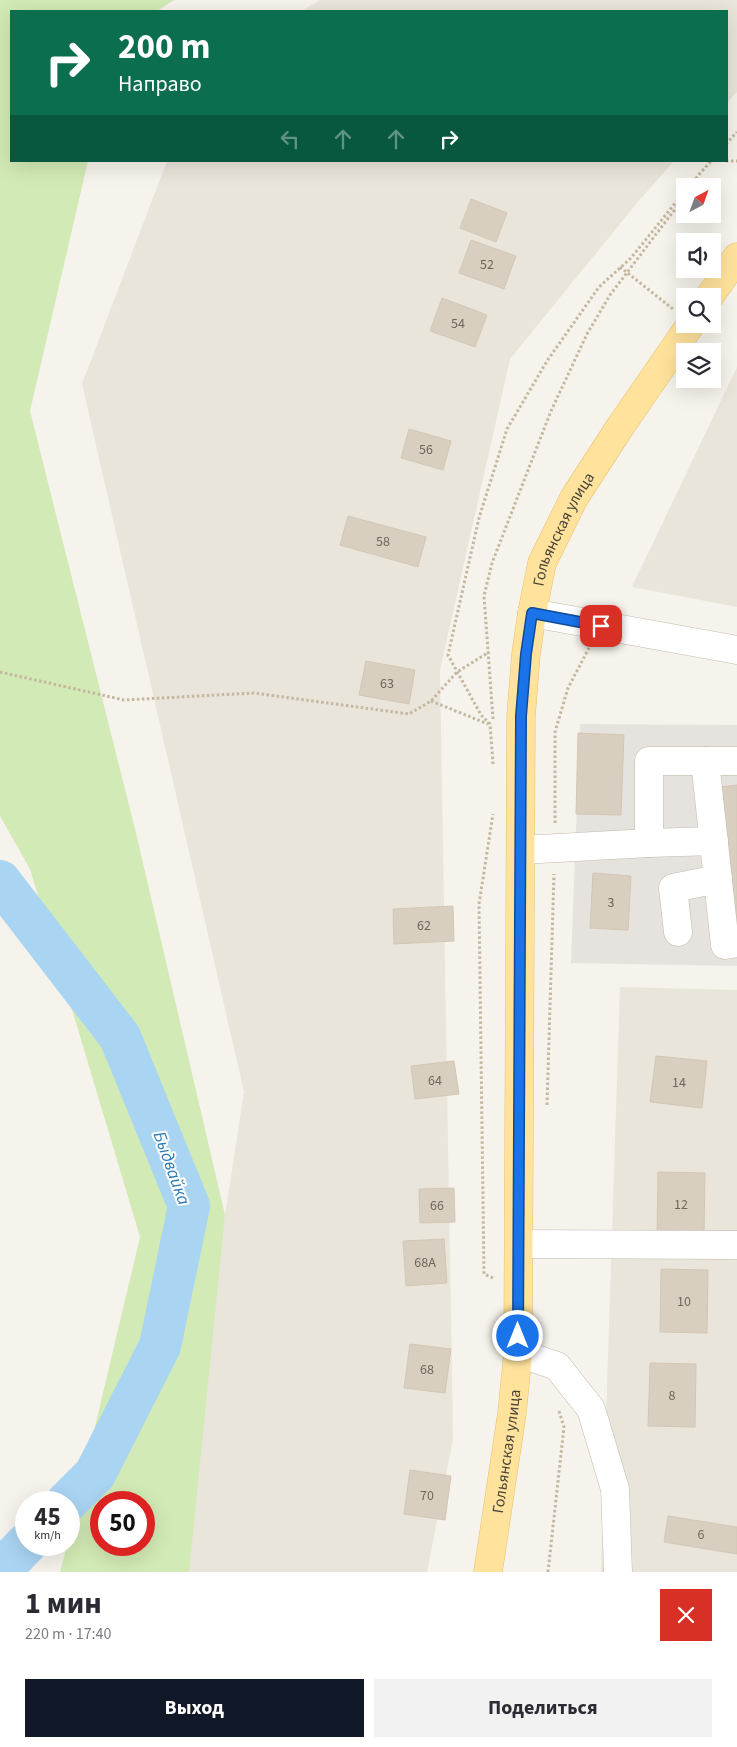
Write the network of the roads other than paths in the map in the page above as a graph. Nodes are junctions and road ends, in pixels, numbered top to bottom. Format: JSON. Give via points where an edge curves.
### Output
{"nodes":[{"id":1,"x":737,"y":257,"type":"edge"},
{"id":2,"x":716,"y":288,"type":"edge"},
{"id":3,"x":676,"y":333,"type":"edge"},
{"id":4,"x":532,"y":613,"type":"junction"},
{"id":5,"x":737,"y":650,"type":"edge"},
{"id":6,"x":705,"y":761,"type":"junction"},
{"id":7,"x":737,"y":761,"type":"edge"},
{"id":8,"x":714,"y":841,"type":"junction"},
{"id":9,"x":649,"y":843,"type":"junction"},
{"id":10,"x":521,"y":850,"type":"junction"},
{"id":11,"x":718,"y":878,"type":"junction"},
{"id":12,"x":678,"y":932,"type":"dead end"},
{"id":13,"x":737,"y":943,"type":"edge"},
{"id":14,"x":519,"y":1244,"type":"junction"},
{"id":15,"x":737,"y":1245,"type":"edge"},
{"id":16,"x":518,"y":1353,"type":"junction"},
{"id":17,"x":488,"y":1572,"type":"edge"},
{"id":18,"x":618,"y":1572,"type":"edge"}],
"edges":[{"from":1,"to":2,"type":"main road"},
{"from":3,"to":4,"type":"main road","name":"Гольянская улица","via":[[574,498],[542,563]]},
{"from":4,"to":5,"type":"street"},
{"from":4,"to":10,"type":"main road","name":"Гольянская улица","via":[[521,716]]},
{"from":6,"to":7,"type":"street"},
{"from":6,"to":8,"type":"street"},
{"from":6,"to":9,"type":"street","via":[[649,761]]},
{"from":8,"to":9,"type":"street"},
{"from":8,"to":11,"type":"street"},
{"from":9,"to":10,"type":"street"},
{"from":10,"to":14,"type":"main road","name":"Гольянская улица"},
{"from":11,"to":12,"type":"street","via":[[673,888]]},
{"from":11,"to":13,"type":"street","via":[[725,945]]},
{"from":14,"to":15,"type":"street"},
{"from":14,"to":16,"type":"main road","name":"Гольянская улица"},
{"from":16,"to":17,"type":"main road","name":"Гольянская улица"},
{"from":16,"to":18,"type":"street","via":[[557,1366],[591,1409],[615,1489]]}]}
